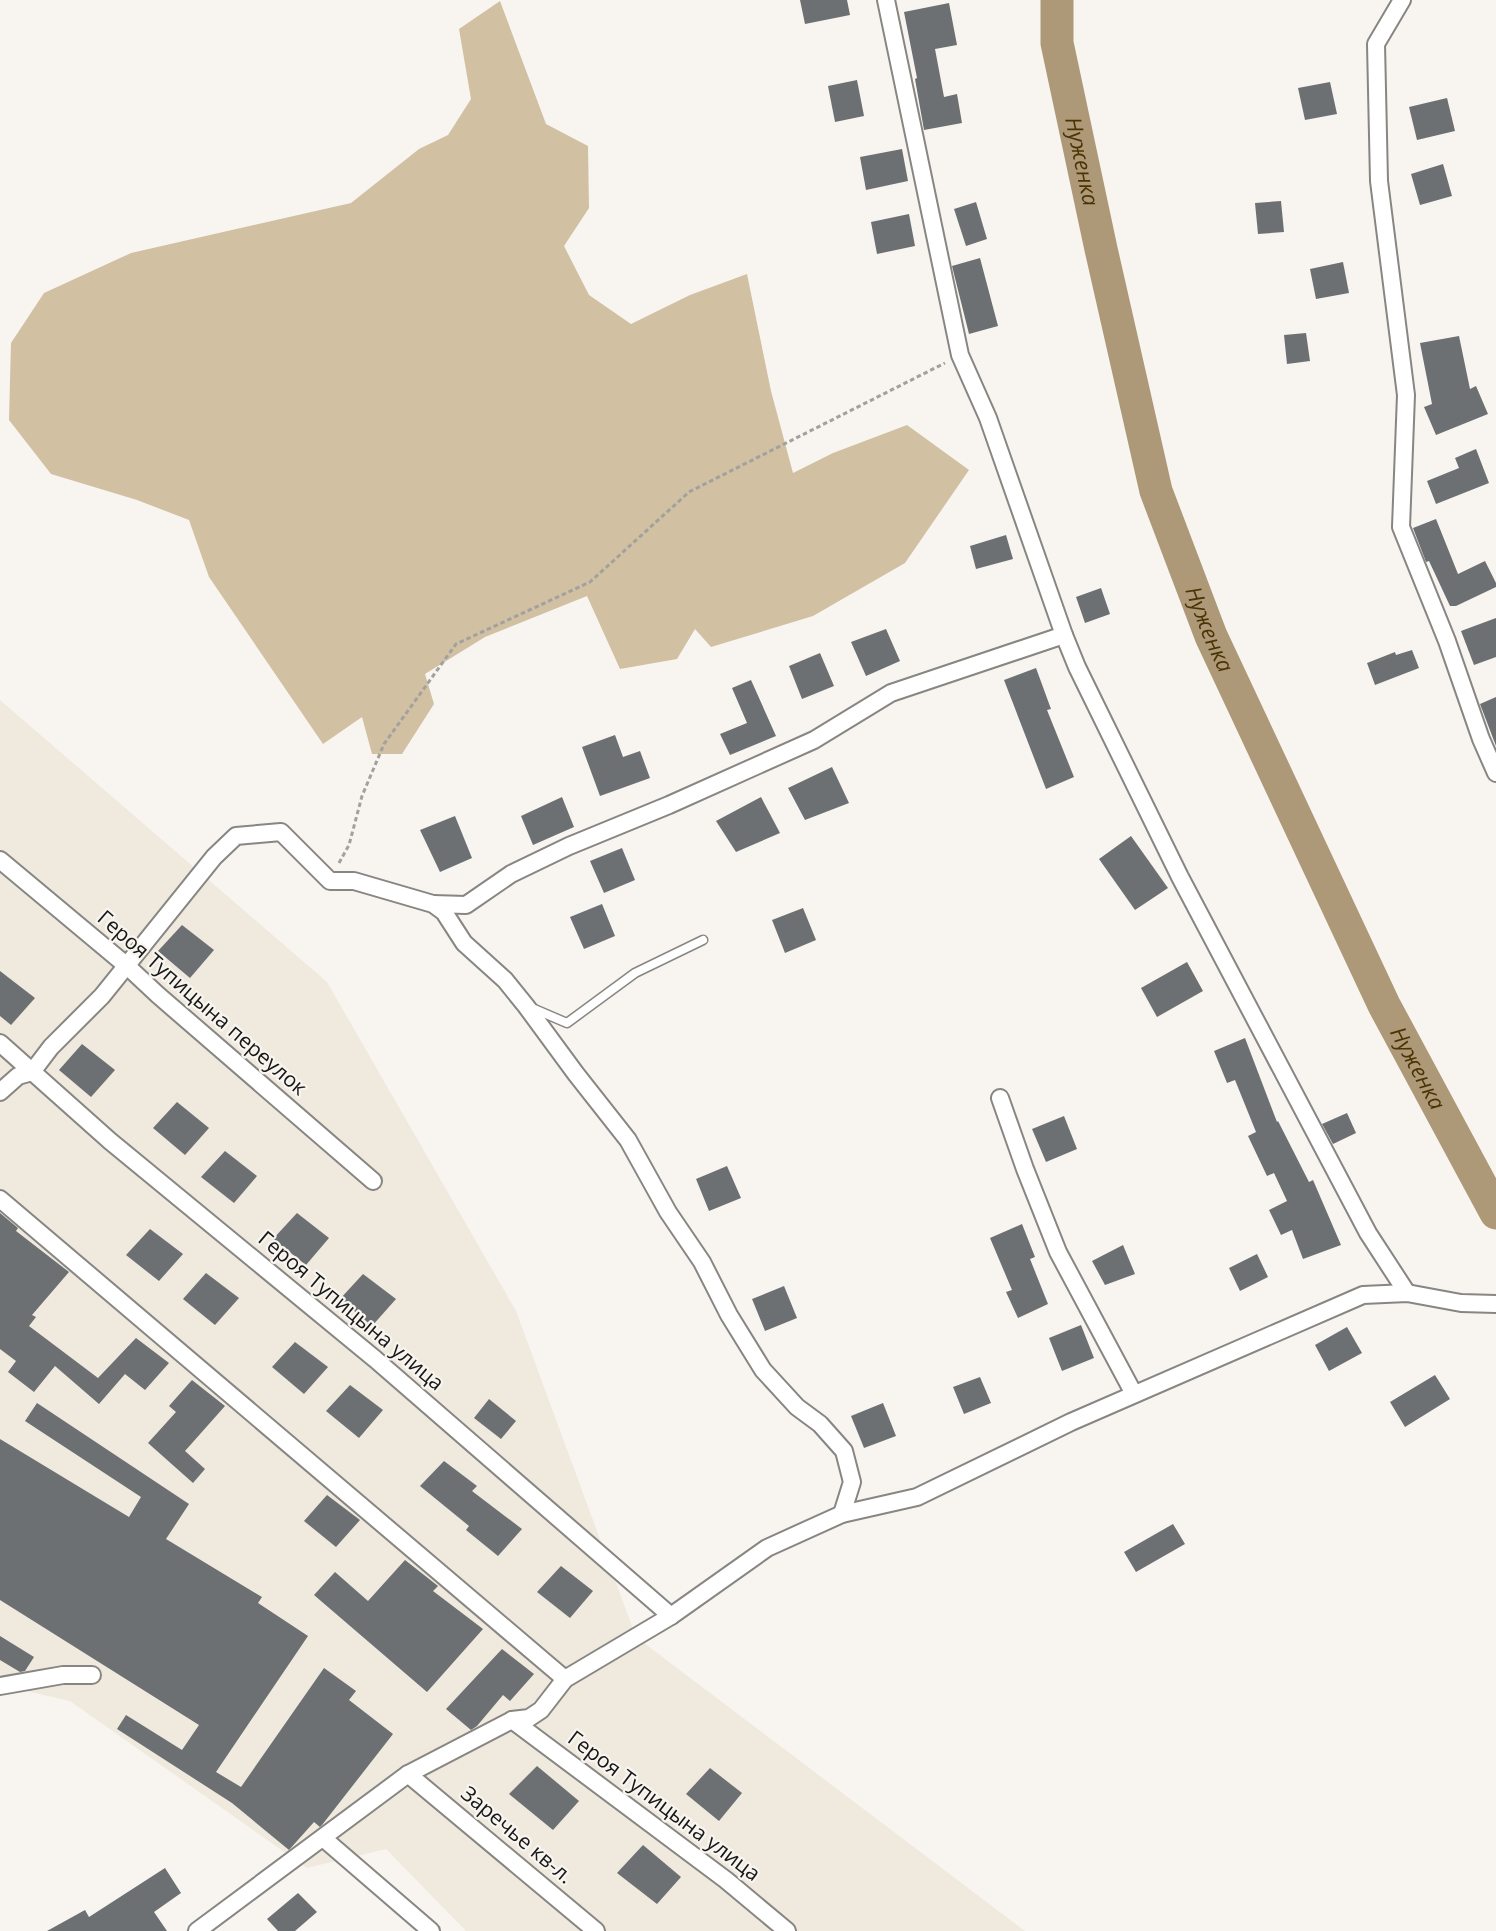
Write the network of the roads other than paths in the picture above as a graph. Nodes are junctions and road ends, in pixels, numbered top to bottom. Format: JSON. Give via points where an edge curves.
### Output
{"nodes":[{"id":1,"x":886,"y":0,"type":"edge"},
{"id":2,"x":1402,"y":0,"type":"edge"},
{"id":3,"x":1064,"y":635,"type":"junction"},
{"id":4,"x":1496,"y":773,"type":"edge"},
{"id":5,"x":0,"y":860,"type":"edge"},
{"id":6,"x":433,"y":904,"type":"junction"},
{"id":7,"x":703,"y":940,"type":"dead end"},
{"id":8,"x":127,"y":966,"type":"junction"},
{"id":9,"x":526,"y":1006,"type":"junction"},
{"id":10,"x":0,"y":1043,"type":"edge"},
{"id":11,"x":32,"y":1072,"type":"junction"},
{"id":12,"x":0,"y":1092,"type":"edge"},
{"id":13,"x":1000,"y":1098,"type":"dead end"},
{"id":14,"x":373,"y":1181,"type":"dead end"},
{"id":15,"x":0,"y":1199,"type":"edge"},
{"id":16,"x":1407,"y":1293,"type":"junction"},
{"id":17,"x":1496,"y":1304,"type":"edge"},
{"id":18,"x":1134,"y":1394,"type":"junction"},
{"id":19,"x":842,"y":1514,"type":"junction"},
{"id":20,"x":671,"y":1616,"type":"junction"},
{"id":21,"x":92,"y":1675,"type":"dead end"},
{"id":22,"x":565,"y":1678,"type":"junction"},
{"id":23,"x":0,"y":1686,"type":"edge"},
{"id":24,"x":512,"y":1720,"type":"junction"},
{"id":25,"x":408,"y":1773,"type":"junction"},
{"id":26,"x":323,"y":1838,"type":"junction"},
{"id":27,"x":197,"y":1931,"type":"edge"},
{"id":28,"x":431,"y":1931,"type":"edge"},
{"id":29,"x":596,"y":1931,"type":"edge"},
{"id":30,"x":787,"y":1931,"type":"edge"}],
"edges":[{"from":1,"to":3,"type":"street","via":[[960,355],[988,418]]},
{"from":2,"to":4,"type":"street","via":[[1376,44],[1379,181],[1406,395],[1401,527]]},
{"from":3,"to":6,"type":"street","via":[[891,693],[814,740],[569,846],[511,874],[466,905]]},
{"from":3,"to":16,"type":"street","via":[[1185,888],[1368,1233]]},
{"from":5,"to":8,"type":"street","name":"Героя Тупицына переулок"},
{"from":6,"to":8,"type":"street","via":[[354,881],[330,881],[281,832],[236,836],[214,857]]},
{"from":6,"to":9,"type":"street","via":[[444,912],[464,943],[505,980]]},
{"from":7,"to":9,"type":"lane","via":[[635,973],[567,1023]]},
{"from":8,"to":11,"type":"street"},
{"from":8,"to":14,"type":"street","name":"Героя Тупицына переулок"},
{"from":9,"to":19,"type":"street","via":[[628,1140],[763,1370],[844,1451],[852,1482]]},
{"from":10,"to":11,"type":"street","name":"Героя Тупицына улица"},
{"from":11,"to":12,"type":"street","via":[[18,1076]]},
{"from":11,"to":20,"type":"street","name":"Героя Тупицына улица","via":[[384,1367]]},
{"from":13,"to":18,"type":"street","via":[[1058,1252]]},
{"from":15,"to":22,"type":"street"},
{"from":16,"to":17,"type":"street","via":[[1461,1303]]},
{"from":16,"to":18,"type":"street","via":[[1362,1295]]},
{"from":18,"to":19,"type":"street","via":[[917,1497]]},
{"from":19,"to":20,"type":"street","via":[[766,1548]]},
{"from":20,"to":22,"type":"street"},
{"from":21,"to":23,"type":"street","via":[[63,1675]]},
{"from":22,"to":24,"type":"street","via":[[541,1710],[529,1718]]},
{"from":24,"to":25,"type":"street"},
{"from":24,"to":30,"type":"street","name":"Героя Тупицына улица","via":[[726,1880]]},
{"from":25,"to":26,"type":"street"},
{"from":25,"to":29,"type":"street","name":"Заречье кв-л."},
{"from":26,"to":27,"type":"street"},
{"from":26,"to":28,"type":"street"}]}
